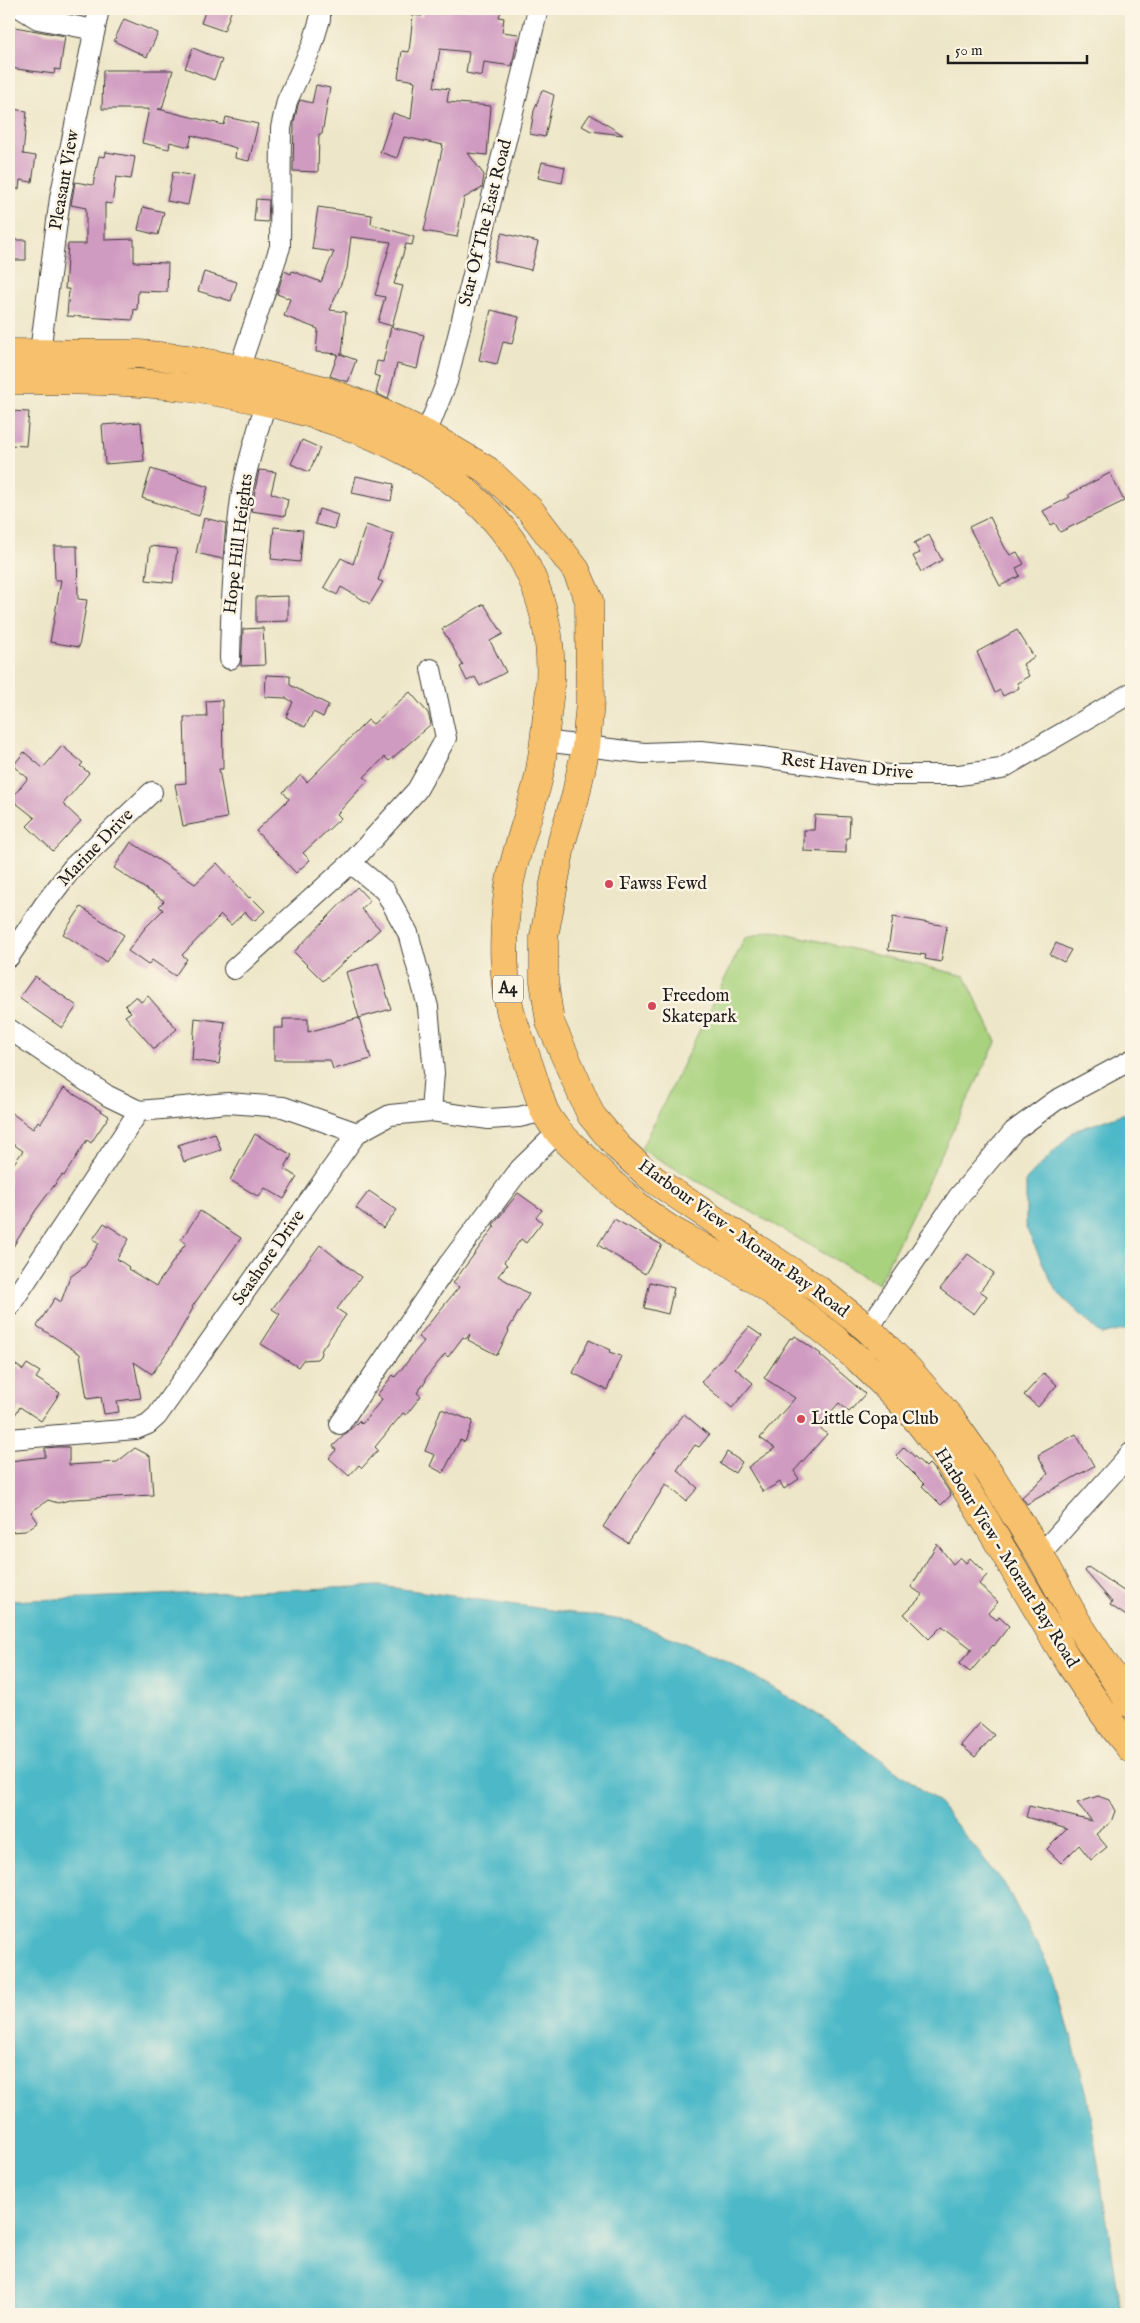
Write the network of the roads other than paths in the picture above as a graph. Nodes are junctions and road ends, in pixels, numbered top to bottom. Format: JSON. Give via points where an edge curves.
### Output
{"nodes":[{"id":1,"x":22,"y":9,"type":"edge"},
{"id":2,"x":99,"y":9,"type":"edge"},
{"id":3,"x":320,"y":9,"type":"edge"},
{"id":4,"x":538,"y":9,"type":"edge"},
{"id":5,"x":95,"y":30,"type":"junction"},
{"id":6,"x":40,"y":352,"type":"junction"},
{"id":7,"x":9,"y":353,"type":"edge"},
{"id":8,"x":239,"y":369,"type":"junction"},
{"id":9,"x":9,"y":380,"type":"edge"},
{"id":10,"x":266,"y":402,"type":"junction"},
{"id":11,"x":426,"y":434,"type":"junction"},
{"id":12,"x":230,"y":659,"type":"dead end"},
{"id":13,"x":431,"y":669,"type":"dead end"},
{"id":14,"x":1131,"y":693,"type":"edge"},
{"id":15,"x":543,"y":741,"type":"junction"},
{"id":16,"x":586,"y":747,"type":"junction"},
{"id":17,"x":152,"y":792,"type":"dead end"},
{"id":18,"x":351,"y":864,"type":"junction"},
{"id":19,"x":9,"y":957,"type":"edge"},
{"id":20,"x":234,"y":969,"type":"dead end"},
{"id":21,"x":9,"y":1029,"type":"edge"},
{"id":22,"x":1131,"y":1060,"type":"edge"},
{"id":23,"x":139,"y":1111,"type":"junction"},
{"id":24,"x":431,"y":1111,"type":"junction"},
{"id":25,"x":551,"y":1122,"type":"junction"},
{"id":26,"x":357,"y":1133,"type":"junction"},
{"id":27,"x":9,"y":1307,"type":"edge"},
{"id":28,"x":868,"y":1329,"type":"junction"},
{"id":29,"x":340,"y":1424,"type":"dead end"},
{"id":30,"x":9,"y":1439,"type":"edge"},
{"id":31,"x":1131,"y":1453,"type":"edge"},
{"id":32,"x":1040,"y":1555,"type":"junction"},
{"id":33,"x":1131,"y":1704,"type":"edge"},
{"id":34,"x":1131,"y":1749,"type":"edge"}],
"edges":[{"from":1,"to":5,"type":"street","via":[[38,19]]},
{"from":2,"to":5,"type":"street","name":"Pleasant View"},
{"from":3,"to":8,"type":"street","via":[[312,46],[287,101],[281,128],[280,247]]},
{"from":4,"to":11,"type":"street","name":"Star Of The East Road","via":[[447,381]]},
{"from":5,"to":6,"type":"street","name":"Pleasant View","via":[[60,198]]},
{"from":6,"to":7,"type":"highway","name":"Harbour View - Morant Bay Road","number":"A4"},
{"from":6,"to":8,"type":"highway","name":"Harbour View - Morant Bay Road","number":"A4","via":[[139,354]]},
{"from":8,"to":11,"type":"highway","name":"Harbour View - Morant Bay Road","number":"A4","via":[[321,389]]},
{"from":9,"to":10,"type":"highway","name":"Harbour View - Morant Bay Road","number":"A4","via":[[168,386]]},
{"from":10,"to":12,"type":"street","name":"Hope Hill Heights","via":[[242,497],[231,598]]},
{"from":10,"to":15,"type":"highway","name":"Harbour View - Morant Bay Road","number":"A4","via":[[294,408],[372,435],[421,460],[484,506],[514,545],[534,583],[547,625],[550,668]]},
{"from":11,"to":16,"type":"highway","name":"Harbour View - Morant Bay Road","number":"A4","via":[[487,470],[530,510],[576,570],[588,600],[590,702]]},
{"from":13,"to":18,"type":"street","via":[[446,738],[416,790]]},
{"from":14,"to":16,"type":"street","name":"Rest Haven Drive","via":[[1001,769],[959,775],[888,775],[701,751],[644,753]]},
{"from":15,"to":16,"type":"street","name":"Rest Haven Drive"},
{"from":15,"to":25,"type":"highway","name":"Harbour View - Morant Bay Road","number":"A4","via":[[536,791],[521,834],[508,896],[505,964],[510,1010]]},
{"from":16,"to":28,"type":"highway","name":"Harbour View - Morant Bay Road","number":"A4","via":[[562,841],[544,937],[544,981],[550,1022],[591,1115],[618,1147],[653,1178],[816,1288]]},
{"from":17,"to":19,"type":"street","name":"Marine Drive","via":[[73,867]]},
{"from":18,"to":20,"type":"street"},
{"from":18,"to":24,"type":"street","via":[[386,891],[408,933],[428,1007],[434,1073]]},
{"from":21,"to":23,"type":"street","via":[[108,1096]]},
{"from":22,"to":28,"type":"street","via":[[1055,1101],[1014,1131],[959,1196]]},
{"from":23,"to":26,"type":"street","via":[[228,1103],[283,1107]]},
{"from":23,"to":27,"type":"street"},
{"from":24,"to":25,"type":"street","name":"Seashore Drive","via":[[489,1120],[519,1117]]},
{"from":24,"to":26,"type":"street","name":"Seashore Drive","via":[[390,1115]]},
{"from":25,"to":29,"type":"street","via":[[417,1308]]},
{"from":25,"to":34,"type":"highway","name":"Harbour View - Morant Bay Road","number":"A4","via":[[632,1202],[792,1306],[854,1355],[893,1392],[933,1440],[981,1513],[1071,1666],[1109,1723]]},
{"from":26,"to":30,"type":"street","name":"Seashore Drive","via":[[157,1416],[148,1424],[136,1429]]},
{"from":28,"to":32,"type":"highway","name":"Harbour View - Morant Bay Road","number":"A4","via":[[950,1419],[990,1474]]},
{"from":31,"to":32,"type":"street"},
{"from":32,"to":33,"type":"highway","name":"Harbour View - Morant Bay Road","number":"A4","via":[[1076,1622]]}]}
